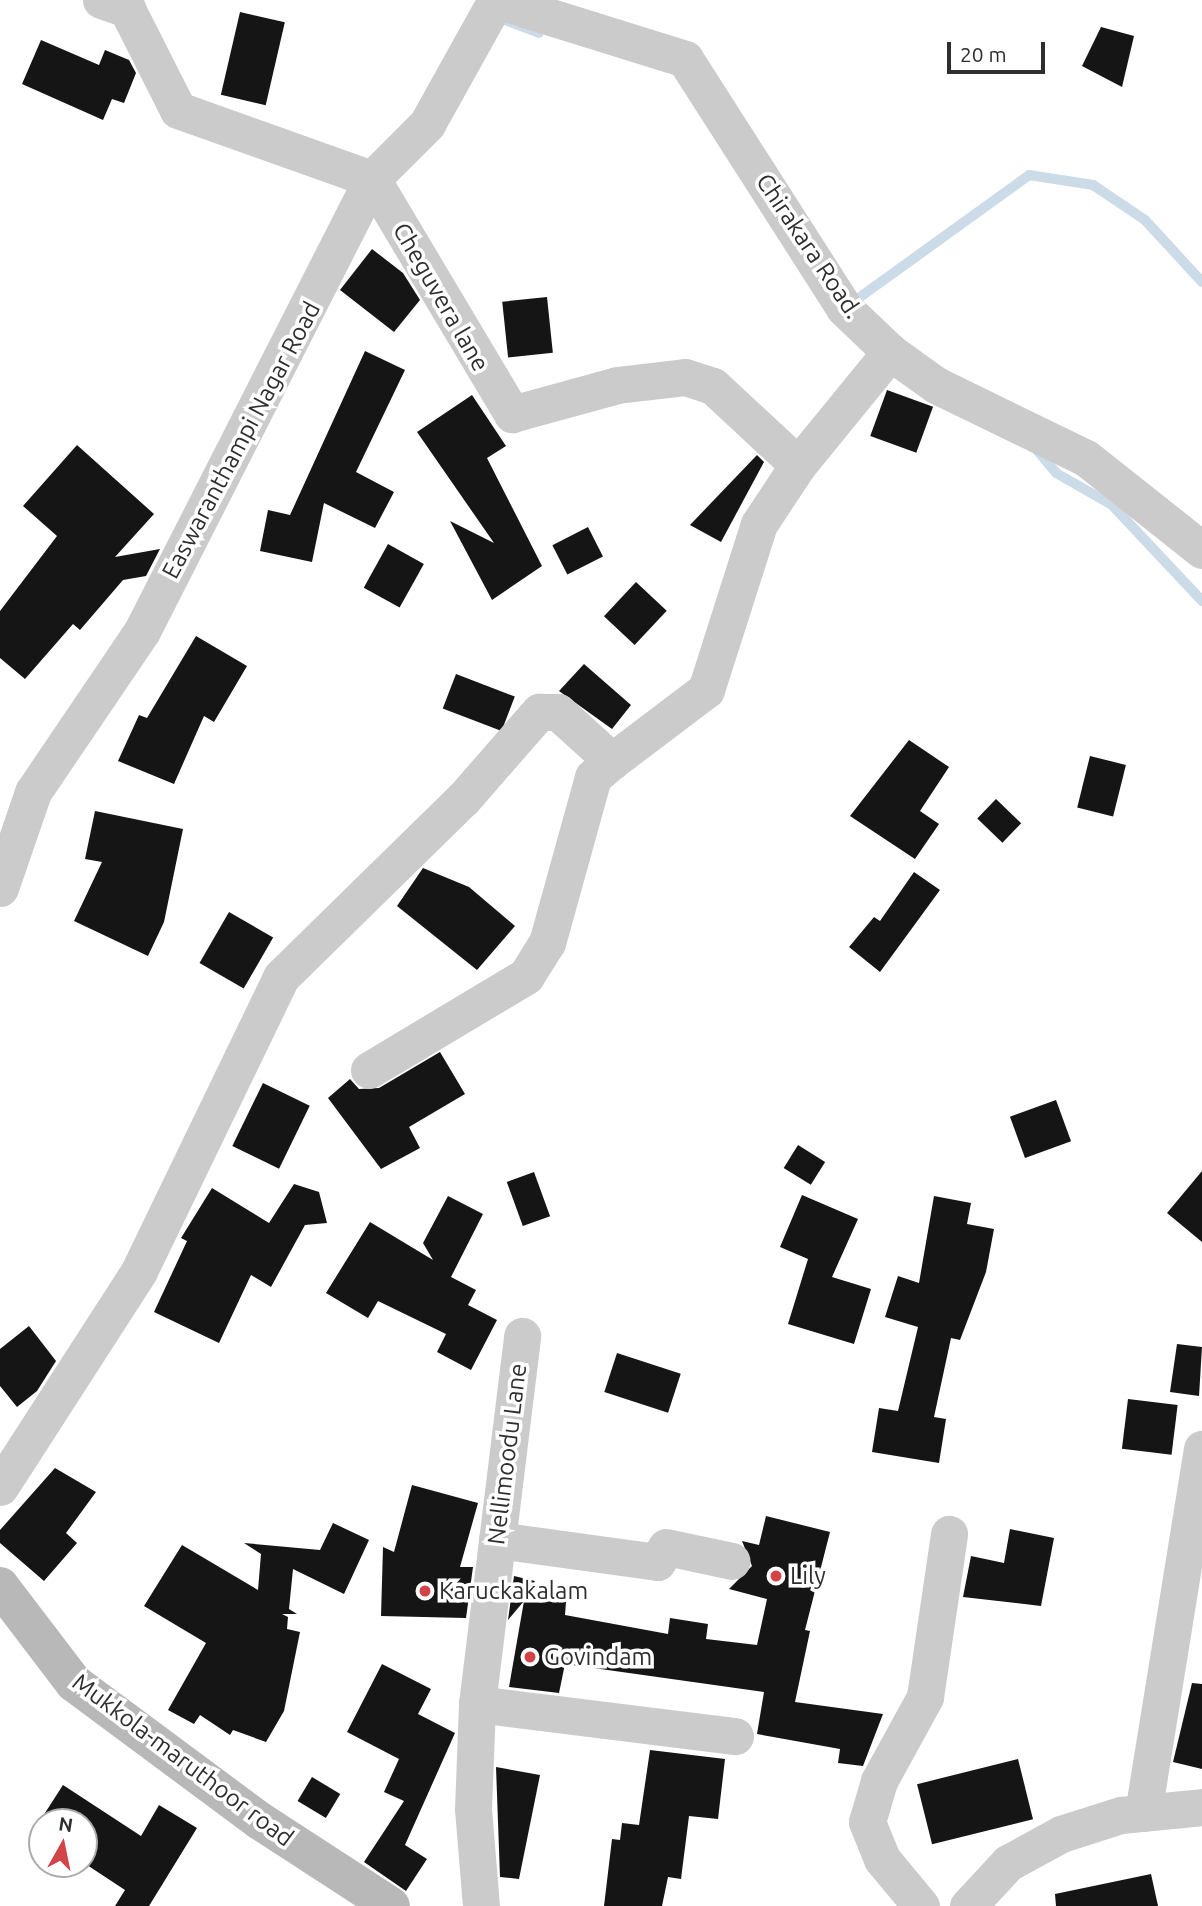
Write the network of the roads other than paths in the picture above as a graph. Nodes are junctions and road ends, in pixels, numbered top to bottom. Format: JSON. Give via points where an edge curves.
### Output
{"nodes":[{"id":1,"x":101,"y":0,"type":"edge"},
{"id":2,"x":496,"y":0,"type":"edge"},
{"id":3,"x":372,"y":179,"type":"junction"},
{"id":4,"x":890,"y":352,"type":"junction"},
{"id":5,"x":798,"y":465,"type":"junction"},
{"id":6,"x":1202,"y":550,"type":"edge"},
{"id":7,"x":612,"y":761,"type":"junction"},
{"id":8,"x":0,"y":888,"type":"edge"},
{"id":9,"x":369,"y":1070,"type":"dead end"},
{"id":10,"x":522,"y":1336,"type":"dead end"},
{"id":11,"x":1202,"y":1449,"type":"edge"},
{"id":12,"x":0,"y":1487,"type":"edge"},
{"id":13,"x":949,"y":1534,"type":"dead end"},
{"id":14,"x":497,"y":1540,"type":"junction"},
{"id":15,"x":732,"y":1561,"type":"dead end"},
{"id":16,"x":0,"y":1586,"type":"edge"},
{"id":17,"x":477,"y":1704,"type":"junction"},
{"id":18,"x":735,"y":1737,"type":"dead end"},
{"id":19,"x":1202,"y":1807,"type":"edge"},
{"id":20,"x":1143,"y":1813,"type":"junction"},
{"id":21,"x":391,"y":1906,"type":"edge"},
{"id":22,"x":481,"y":1906,"type":"edge"},
{"id":23,"x":921,"y":1906,"type":"edge"},
{"id":24,"x":968,"y":1906,"type":"edge"}],
"edges":[{"from":1,"to":3,"type":"street","via":[[127,9],[178,110]]},
{"from":2,"to":3,"type":"street","name":"Easwaranthampi Nagar Road","via":[[427,124]]},
{"from":2,"to":4,"type":"street","name":"Chirakara Road.","via":[[685,59],[844,308]]},
{"from":3,"to":5,"type":"street","name":"Cheguvera lane","via":[[512,414],[617,385],[685,377],[713,386]]},
{"from":3,"to":8,"type":"street","name":"Easwaranthampi Nagar Road","via":[[142,631],[33,792]]},
{"from":4,"to":5,"type":"street"},
{"from":4,"to":6,"type":"street","name":"Chirakara Road.","via":[[936,385],[1086,458]]},
{"from":5,"to":7,"type":"street","via":[[774,491],[759,524],[706,690]]},
{"from":7,"to":9,"type":"street","via":[[593,777],[547,943],[526,976]]},
{"from":7,"to":12,"type":"street","via":[[558,712],[539,712],[463,799],[281,977],[139,1271]]},
{"from":10,"to":14,"type":"street","name":"Nellimoodu Lane"},
{"from":11,"to":20,"type":"street"},
{"from":13,"to":23,"type":"street","via":[[925,1697],[878,1781],[867,1822],[881,1858]]},
{"from":14,"to":15,"type":"street","via":[[657,1562],[666,1547]]},
{"from":14,"to":17,"type":"street","name":"Nellimoodu Lane"},
{"from":16,"to":21,"type":"street","name":"Mukkola-maruthoor road","via":[[74,1683],[260,1821]]},
{"from":17,"to":18,"type":"street"},
{"from":17,"to":22,"type":"street","name":"Nellimoodu Lane","via":[[473,1809]]},
{"from":19,"to":20,"type":"street"},
{"from":20,"to":24,"type":"street","via":[[1061,1834],[1018,1857]]}]}
